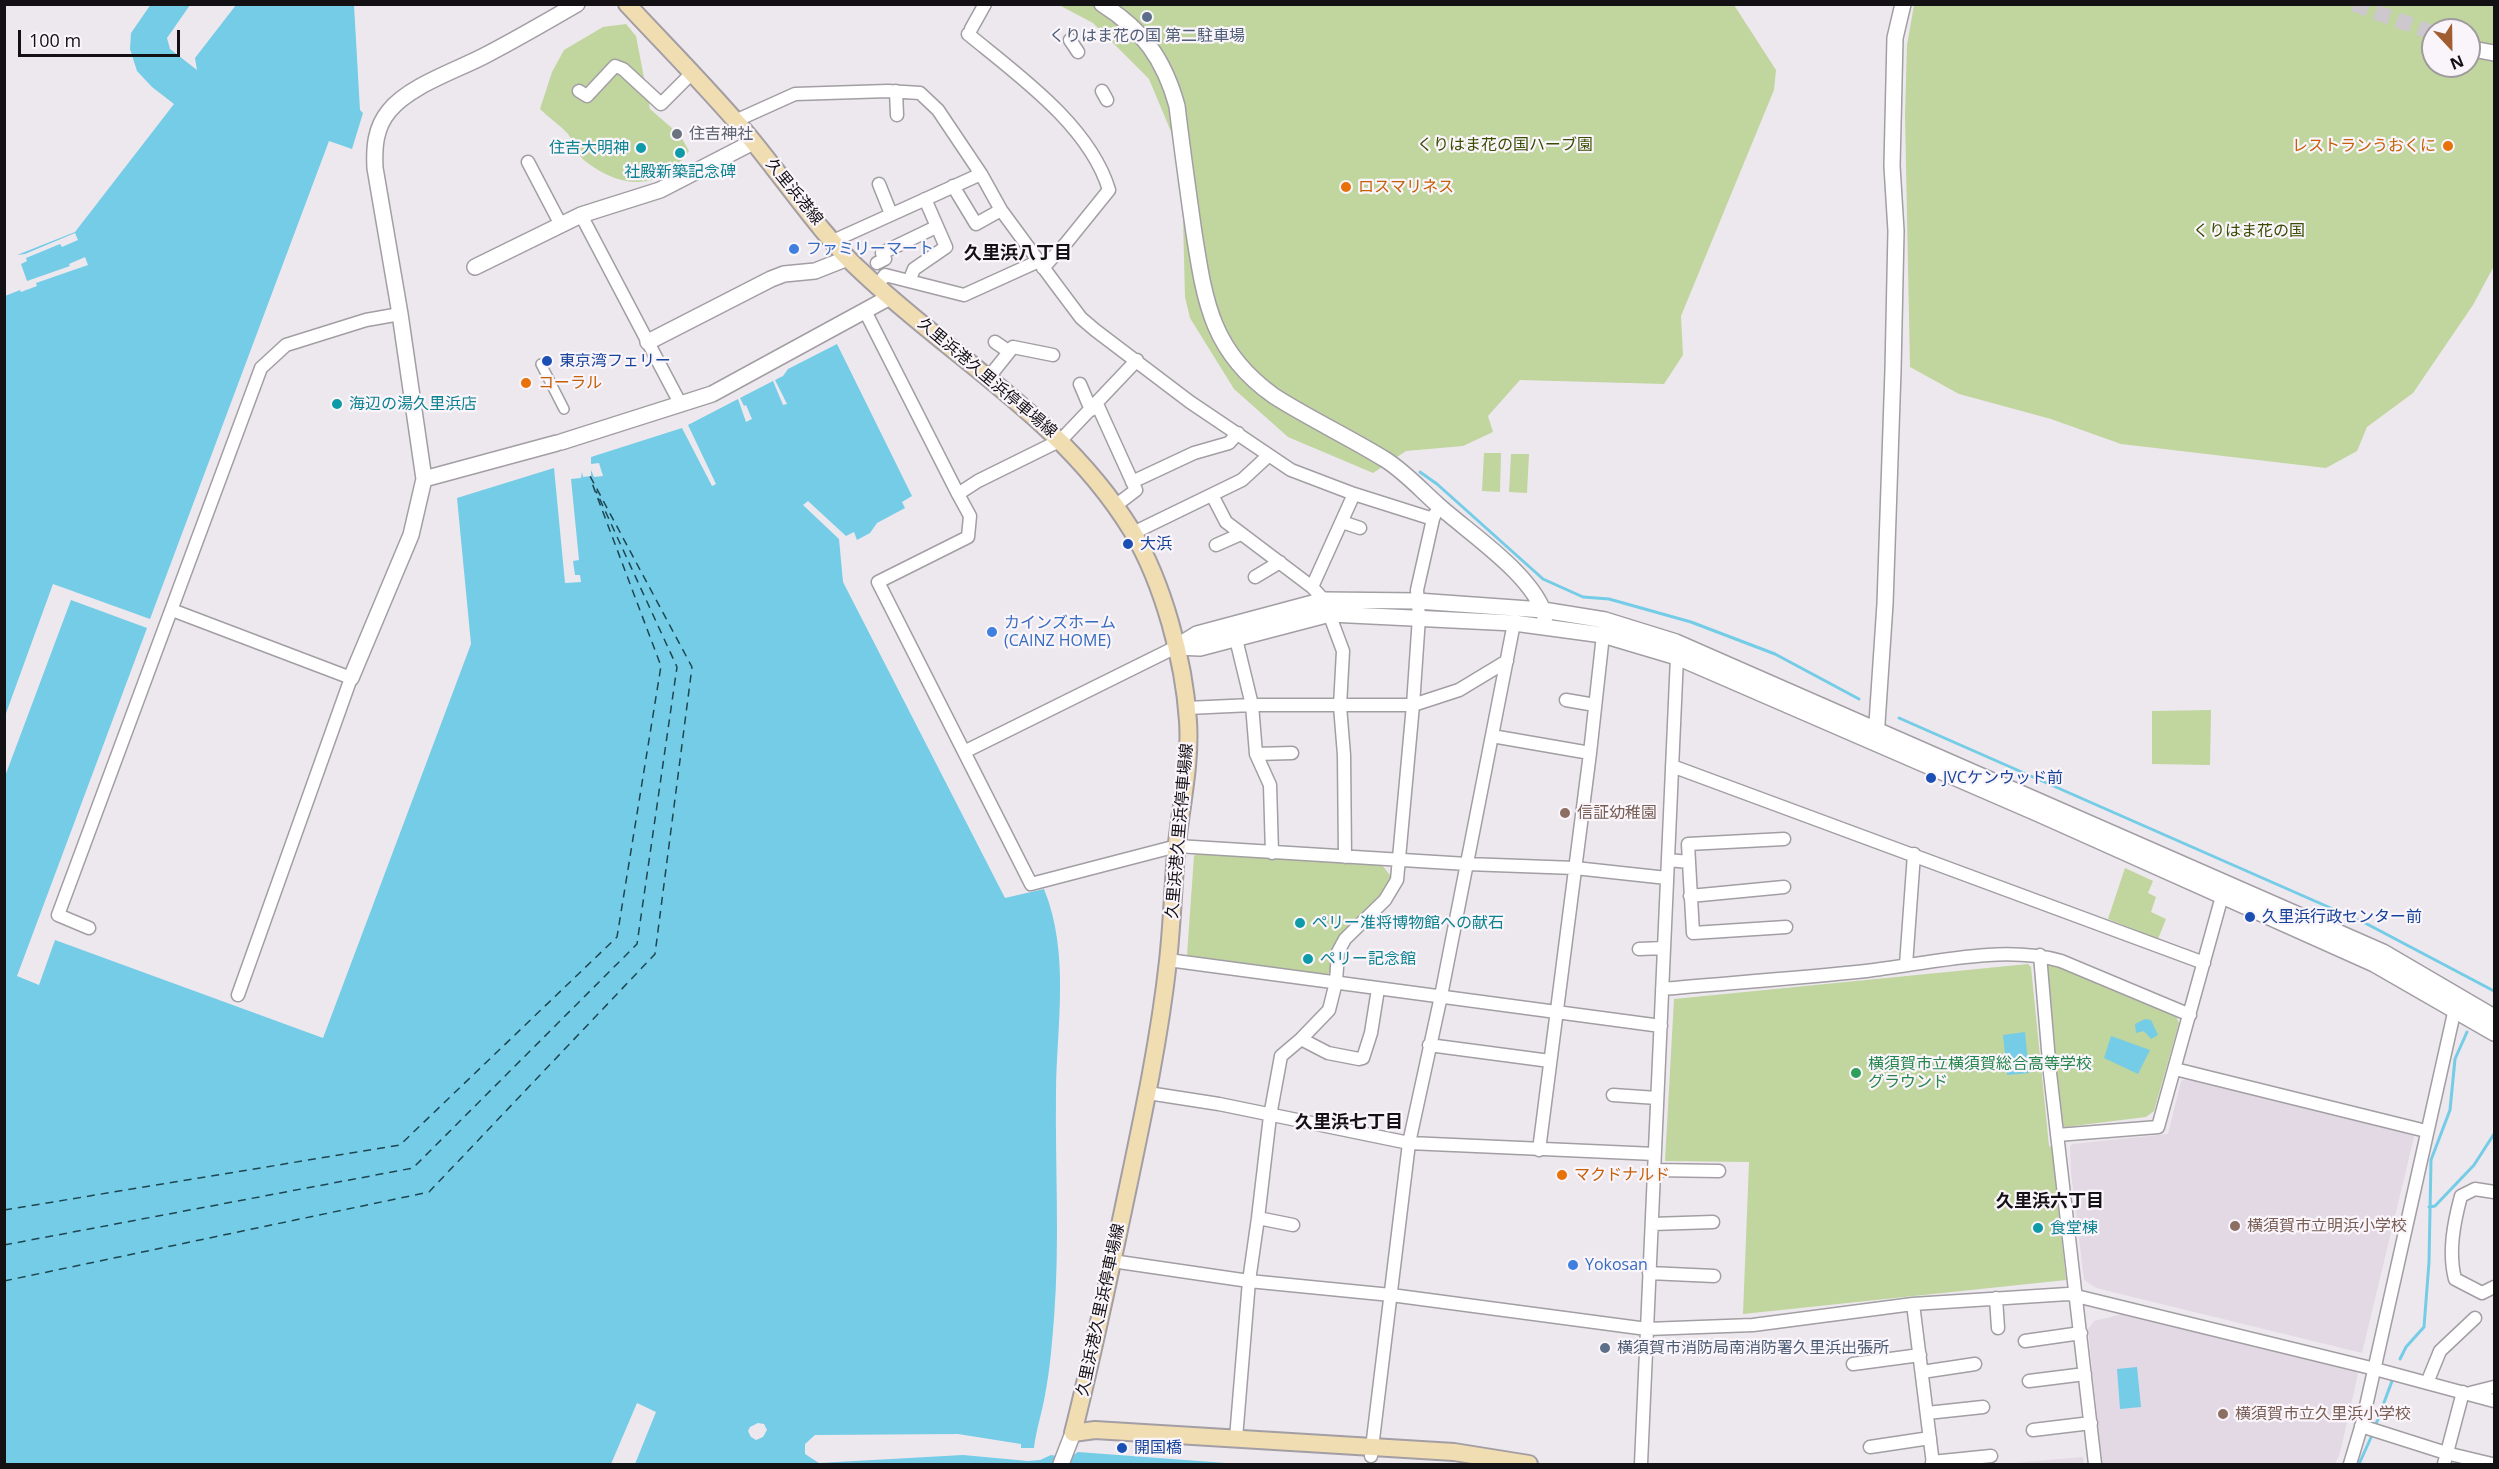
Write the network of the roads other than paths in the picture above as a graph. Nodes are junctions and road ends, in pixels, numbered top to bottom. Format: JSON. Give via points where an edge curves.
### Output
{"nodes":[{"id":1,"x":577,"y":4,"type":"edge"},
{"id":2,"x":627,"y":4,"type":"edge"},
{"id":3,"x":985,"y":4,"type":"edge"},
{"id":4,"x":1102,"y":4,"type":"edge"},
{"id":5,"x":1903,"y":4,"type":"edge"},
{"id":6,"x":1070,"y":40,"type":"dead end"},
{"id":7,"x":1078,"y":51,"type":"dead end"},
{"id":8,"x":692,"y":74,"type":"junction"},
{"id":9,"x":579,"y":90,"type":"dead end"},
{"id":10,"x":896,"y":92,"type":"junction"},
{"id":11,"x":897,"y":115,"type":"dead end"},
{"id":12,"x":735,"y":121,"type":"junction"},
{"id":13,"x":753,"y":142,"type":"junction"},
{"id":14,"x":528,"y":162,"type":"dead end"},
{"id":15,"x":981,"y":174,"type":"junction"},
{"id":16,"x":879,"y":184,"type":"dead end"},
{"id":17,"x":953,"y":186,"type":"junction"},
{"id":18,"x":925,"y":199,"type":"junction"},
{"id":19,"x":1001,"y":210,"type":"junction"},
{"id":20,"x":891,"y":214,"type":"junction"},
{"id":21,"x":581,"y":215,"type":"junction"},
{"id":22,"x":561,"y":225,"type":"junction"},
{"id":23,"x":936,"y":227,"type":"junction"},
{"id":24,"x":833,"y":241,"type":"junction"},
{"id":25,"x":848,"y":258,"type":"junction"},
{"id":26,"x":877,"y":263,"type":"dead end"},
{"id":27,"x":1041,"y":265,"type":"junction"},
{"id":28,"x":475,"y":267,"type":"dead end"},
{"id":29,"x":910,"y":279,"type":"junction"},
{"id":30,"x":884,"y":292,"type":"junction"},
{"id":31,"x":865,"y":311,"type":"junction"},
{"id":32,"x":400,"y":314,"type":"junction"},
{"id":33,"x":648,"y":342,"type":"junction"},
{"id":34,"x":994,"y":342,"type":"dead end"},
{"id":35,"x":1013,"y":346,"type":"junction"},
{"id":36,"x":1053,"y":355,"type":"dead end"},
{"id":37,"x":1137,"y":360,"type":"junction"},
{"id":38,"x":541,"y":364,"type":"dead end"},
{"id":39,"x":988,"y":377,"type":"junction"},
{"id":40,"x":1080,"y":384,"type":"dead end"},
{"id":41,"x":681,"y":405,"type":"junction"},
{"id":42,"x":1094,"y":407,"type":"junction"},
{"id":43,"x":564,"y":409,"type":"dead end"},
{"id":44,"x":1238,"y":433,"type":"junction"},
{"id":45,"x":1061,"y":440,"type":"junction"},
{"id":46,"x":1268,"y":456,"type":"junction"},
{"id":47,"x":424,"y":479,"type":"junction"},
{"id":48,"x":1132,"y":482,"type":"junction"},
{"id":49,"x":958,"y":494,"type":"junction"},
{"id":50,"x":1354,"y":494,"type":"junction"},
{"id":51,"x":1212,"y":495,"type":"junction"},
{"id":52,"x":1115,"y":506,"type":"junction"},
{"id":53,"x":1436,"y":512,"type":"junction"},
{"id":54,"x":1342,"y":522,"type":"junction"},
{"id":55,"x":1360,"y":528,"type":"dead end"},
{"id":56,"x":1133,"y":533,"type":"junction"},
{"id":57,"x":1241,"y":534,"type":"junction"},
{"id":58,"x":1216,"y":545,"type":"dead end"},
{"id":59,"x":1280,"y":562,"type":"junction"},
{"id":60,"x":1255,"y":577,"type":"dead end"},
{"id":61,"x":1312,"y":586,"type":"junction"},
{"id":62,"x":1417,"y":601,"type":"junction"},
{"id":63,"x":1327,"y":607,"type":"junction"},
{"id":64,"x":172,"y":610,"type":"junction"},
{"id":65,"x":1543,"y":610,"type":"junction"},
{"id":66,"x":1419,"y":617,"type":"junction"},
{"id":67,"x":1515,"y":623,"type":"junction"},
{"id":68,"x":1547,"y":626,"type":"junction"},
{"id":69,"x":1603,"y":635,"type":"junction"},
{"id":70,"x":1236,"y":639,"type":"junction"},
{"id":71,"x":1176,"y":647,"type":"junction"},
{"id":72,"x":1677,"y":657,"type":"junction"},
{"id":73,"x":1507,"y":661,"type":"junction"},
{"id":74,"x":351,"y":678,"type":"junction"},
{"id":75,"x":1566,"y":700,"type":"dead end"},
{"id":76,"x":1252,"y":705,"type":"junction"},
{"id":77,"x":1413,"y":705,"type":"junction"},
{"id":78,"x":1595,"y":705,"type":"junction"},
{"id":79,"x":1340,"y":706,"type":"junction"},
{"id":80,"x":1187,"y":708,"type":"junction"},
{"id":81,"x":1492,"y":736,"type":"junction"},
{"id":82,"x":1876,"y":737,"type":"junction"},
{"id":83,"x":963,"y":752,"type":"junction"},
{"id":84,"x":1292,"y":753,"type":"dead end"},
{"id":85,"x":1590,"y":753,"type":"junction"},
{"id":86,"x":1256,"y":754,"type":"junction"},
{"id":87,"x":1672,"y":766,"type":"junction"},
{"id":88,"x":1784,"y":839,"type":"dead end"},
{"id":89,"x":1177,"y":846,"type":"junction"},
{"id":90,"x":1272,"y":853,"type":"junction"},
{"id":91,"x":1914,"y":854,"type":"junction"},
{"id":92,"x":1345,"y":857,"type":"junction"},
{"id":93,"x":1400,"y":860,"type":"junction"},
{"id":94,"x":1668,"y":860,"type":"junction"},
{"id":95,"x":1689,"y":862,"type":"junction"},
{"id":96,"x":1467,"y":864,"type":"junction"},
{"id":97,"x":1575,"y":868,"type":"junction"},
{"id":98,"x":1667,"y":878,"type":"junction"},
{"id":99,"x":1784,"y":888,"type":"dead end"},
{"id":100,"x":2224,"y":890,"type":"junction"},
{"id":101,"x":1690,"y":896,"type":"junction"},
{"id":102,"x":1786,"y":927,"type":"dead end"},
{"id":103,"x":89,"y":928,"type":"dead end"},
{"id":104,"x":1664,"y":948,"type":"junction"},
{"id":105,"x":1639,"y":949,"type":"dead end"},
{"id":106,"x":2040,"y":955,"type":"junction"},
{"id":107,"x":1168,"y":960,"type":"junction"},
{"id":108,"x":2204,"y":963,"type":"junction"},
{"id":109,"x":1906,"y":965,"type":"junction"},
{"id":110,"x":1336,"y":982,"type":"junction"},
{"id":111,"x":1378,"y":989,"type":"junction"},
{"id":112,"x":1662,"y":989,"type":"junction"},
{"id":113,"x":238,"y":995,"type":"dead end"},
{"id":114,"x":1441,"y":996,"type":"junction"},
{"id":115,"x":2456,"y":1003,"type":"junction"},
{"id":116,"x":1557,"y":1012,"type":"junction"},
{"id":117,"x":2190,"y":1015,"type":"junction"},
{"id":118,"x":2494,"y":1017,"type":"edge"},
{"id":119,"x":1661,"y":1026,"type":"junction"},
{"id":120,"x":2494,"y":1033,"type":"edge"},
{"id":121,"x":1301,"y":1039,"type":"junction"},
{"id":122,"x":1429,"y":1045,"type":"junction"},
{"id":123,"x":1550,"y":1061,"type":"junction"},
{"id":124,"x":2175,"y":1069,"type":"junction"},
{"id":125,"x":1148,"y":1093,"type":"junction"},
{"id":126,"x":1613,"y":1095,"type":"dead end"},
{"id":127,"x":1657,"y":1098,"type":"junction"},
{"id":128,"x":1270,"y":1116,"type":"junction"},
{"id":129,"x":2426,"y":1131,"type":"junction"},
{"id":130,"x":2057,"y":1135,"type":"junction"},
{"id":131,"x":1409,"y":1143,"type":"junction"},
{"id":132,"x":1539,"y":1150,"type":"junction"},
{"id":133,"x":1655,"y":1154,"type":"junction"},
{"id":134,"x":1654,"y":1170,"type":"junction"},
{"id":135,"x":1719,"y":1171,"type":"dead end"},
{"id":136,"x":2494,"y":1192,"type":"edge"},
{"id":137,"x":1258,"y":1218,"type":"junction"},
{"id":138,"x":1713,"y":1222,"type":"dead end"},
{"id":139,"x":1652,"y":1224,"type":"junction"},
{"id":140,"x":1293,"y":1225,"type":"dead end"},
{"id":141,"x":1112,"y":1261,"type":"junction"},
{"id":142,"x":1649,"y":1273,"type":"junction"},
{"id":143,"x":1714,"y":1276,"type":"dead end"},
{"id":144,"x":1249,"y":1281,"type":"junction"},
{"id":145,"x":2494,"y":1287,"type":"edge"},
{"id":146,"x":1390,"y":1295,"type":"junction"},
{"id":147,"x":2076,"y":1296,"type":"junction"},
{"id":148,"x":1996,"y":1298,"type":"junction"},
{"id":149,"x":1913,"y":1304,"type":"junction"},
{"id":150,"x":2475,"y":1318,"type":"dead end"},
{"id":151,"x":1998,"y":1328,"type":"dead end"},
{"id":152,"x":1647,"y":1329,"type":"junction"},
{"id":153,"x":2080,"y":1333,"type":"junction"},
{"id":154,"x":2025,"y":1341,"type":"dead end"},
{"id":155,"x":1920,"y":1354,"type":"junction"},
{"id":156,"x":1853,"y":1364,"type":"dead end"},
{"id":157,"x":1975,"y":1364,"type":"dead end"},
{"id":158,"x":2375,"y":1369,"type":"junction"},
{"id":159,"x":1922,"y":1372,"type":"junction"},
{"id":160,"x":2085,"y":1374,"type":"junction"},
{"id":161,"x":2029,"y":1381,"type":"dead end"},
{"id":162,"x":2427,"y":1383,"type":"junction"},
{"id":163,"x":2494,"y":1387,"type":"edge"},
{"id":164,"x":2466,"y":1393,"type":"junction"},
{"id":165,"x":2494,"y":1401,"type":"edge"},
{"id":166,"x":1983,"y":1407,"type":"dead end"},
{"id":167,"x":1927,"y":1413,"type":"junction"},
{"id":168,"x":2091,"y":1423,"type":"junction"},
{"id":169,"x":2361,"y":1426,"type":"junction"},
{"id":170,"x":2033,"y":1430,"type":"dead end"},
{"id":171,"x":1236,"y":1438,"type":"junction"},
{"id":172,"x":1930,"y":1438,"type":"junction"},
{"id":173,"x":1070,"y":1441,"type":"junction"},
{"id":174,"x":1870,"y":1447,"type":"dead end"},
{"id":175,"x":1372,"y":1452,"type":"junction"},
{"id":176,"x":1991,"y":1456,"type":"dead end"},
{"id":177,"x":2445,"y":1459,"type":"edge"},
{"id":178,"x":1932,"y":1463,"type":"edge"},
{"id":179,"x":1061,"y":1464,"type":"edge"},
{"id":180,"x":1482,"y":1464,"type":"edge"},
{"id":181,"x":1529,"y":1464,"type":"edge"},
{"id":182,"x":1641,"y":1464,"type":"edge"},
{"id":183,"x":2096,"y":1464,"type":"edge"},
{"id":184,"x":2350,"y":1464,"type":"edge"},
{"id":185,"x":2492,"y":1464,"type":"edge"}],
"edges":[{"from":1,"to":32,"type":"street","via":[[402,97],[387,113],[378,131],[375,168]]},
{"from":2,"to":8,"type":"main road","name":"久里浜港線"},
{"from":3,"to":27,"type":"street","via":[[969,31],[1043,95],[1091,153],[1109,190],[1067,242]]},
{"from":4,"to":53,"type":"street","via":[[1144,37],[1173,90],[1204,296],[1223,342],[1254,382],[1401,470]]},
{"from":5,"to":82,"type":"street","via":[[1895,38],[1893,370],[1886,594]]},
{"from":6,"to":7,"type":"street"},
{"from":8,"to":9,"type":"street","via":[[661,104],[615,66],[587,96]]},
{"from":8,"to":12,"type":"main road","name":"久里浜港線"},
{"from":10,"to":11,"type":"street"},
{"from":10,"to":12,"type":"street","via":[[795,94]]},
{"from":10,"to":15,"type":"street","via":[[920,93],[938,110]]},
{"from":12,"to":13,"type":"main road","name":"久里浜港線"},
{"from":13,"to":21,"type":"street","via":[[660,189]]},
{"from":13,"to":24,"type":"main road","name":"久里浜港線"},
{"from":14,"to":22,"type":"street"},
{"from":15,"to":17,"type":"street"},
{"from":15,"to":19,"type":"street"},
{"from":16,"to":20,"type":"street"},
{"from":17,"to":18,"type":"street"},
{"from":17,"to":19,"type":"street","via":[[976,224]]},
{"from":18,"to":20,"type":"street"},
{"from":18,"to":23,"type":"street"},
{"from":19,"to":27,"type":"street"},
{"from":20,"to":24,"type":"street"},
{"from":21,"to":22,"type":"street"},
{"from":21,"to":33,"type":"street"},
{"from":22,"to":28,"type":"street"},
{"from":23,"to":26,"type":"street","via":[[882,253],[885,259]]},
{"from":23,"to":29,"type":"street","via":[[946,247],[914,269]]},
{"from":24,"to":25,"type":"main road","name":"久里浜港線"},
{"from":25,"to":30,"type":"main road","name":"久里浜港線"},
{"from":25,"to":33,"type":"street","via":[[815,271],[771,279]]},
{"from":27,"to":29,"type":"street","via":[[964,295]]},
{"from":27,"to":37,"type":"street","via":[[1081,318]]},
{"from":29,"to":30,"type":"street","via":[[885,275]]},
{"from":30,"to":31,"type":"street"},
{"from":30,"to":39,"type":"main road","name":"久里浜港久里浜停車場線"},
{"from":31,"to":41,"type":"street","via":[[712,394]]},
{"from":31,"to":49,"type":"street"},
{"from":32,"to":47,"type":"street"},
{"from":32,"to":64,"type":"street","via":[[286,345],[261,368]]},
{"from":33,"to":41,"type":"street"},
{"from":34,"to":35,"type":"street","via":[[1008,351]]},
{"from":35,"to":36,"type":"street"},
{"from":35,"to":39,"type":"street"},
{"from":37,"to":42,"type":"street"},
{"from":37,"to":44,"type":"street"},
{"from":38,"to":43,"type":"street"},
{"from":39,"to":45,"type":"main road","name":"久里浜港久里浜停車場線"},
{"from":40,"to":42,"type":"street"},
{"from":41,"to":47,"type":"street"},
{"from":42,"to":45,"type":"street"},
{"from":42,"to":48,"type":"street"},
{"from":44,"to":46,"type":"street"},
{"from":44,"to":48,"type":"street","via":[[1228,443],[1194,453]]},
{"from":45,"to":49,"type":"street"},
{"from":45,"to":52,"type":"main road","name":"久里浜港久里浜停車場線"},
{"from":46,"to":50,"type":"street","via":[[1291,470]]},
{"from":46,"to":51,"type":"street","via":[[1242,480]]},
{"from":47,"to":74,"type":"street","via":[[411,535]]},
{"from":48,"to":52,"type":"street","via":[[1136,490]]},
{"from":49,"to":83,"type":"street","via":[[970,516],[968,537],[878,582]]},
{"from":50,"to":53,"type":"street"},
{"from":50,"to":54,"type":"street"},
{"from":51,"to":56,"type":"street"},
{"from":51,"to":57,"type":"street","via":[[1226,522]]},
{"from":52,"to":56,"type":"main road","name":"久里浜港久里浜停車場線"},
{"from":53,"to":62,"type":"street"},
{"from":53,"to":65,"type":"street","via":[[1490,548],[1521,579]]},
{"from":54,"to":55,"type":"street"},
{"from":54,"to":61,"type":"street"},
{"from":56,"to":71,"type":"main road","name":"久里浜港久里浜停車場線","via":[[1155,579]]},
{"from":57,"to":58,"type":"street"},
{"from":57,"to":59,"type":"street"},
{"from":59,"to":60,"type":"street"},
{"from":59,"to":61,"type":"street"},
{"from":61,"to":63,"type":"street"},
{"from":62,"to":63,"type":"street"},
{"from":62,"to":65,"type":"street"},
{"from":62,"to":66,"type":"street"},
{"from":63,"to":66,"type":"street"},
{"from":63,"to":70,"type":"street"},
{"from":63,"to":71,"type":"street","via":[[1197,634]]},
{"from":63,"to":79,"type":"street","via":[[1343,651]]},
{"from":64,"to":74,"type":"street"},
{"from":64,"to":103,"type":"street","via":[[58,915]]},
{"from":65,"to":68,"type":"street"},
{"from":65,"to":82,"type":"street","via":[[1605,620],[1676,642]]},
{"from":66,"to":67,"type":"street"},
{"from":66,"to":77,"type":"street"},
{"from":67,"to":68,"type":"street"},
{"from":67,"to":73,"type":"street"},
{"from":68,"to":69,"type":"street"},
{"from":69,"to":72,"type":"street"},
{"from":69,"to":78,"type":"street"},
{"from":70,"to":71,"type":"street","via":[[1200,648]]},
{"from":70,"to":76,"type":"street"},
{"from":71,"to":80,"type":"main road","name":"久里浜港久里浜停車場線"},
{"from":71,"to":83,"type":"street"},
{"from":72,"to":82,"type":"street"},
{"from":72,"to":87,"type":"street"},
{"from":73,"to":77,"type":"street","via":[[1459,690]]},
{"from":73,"to":81,"type":"street"},
{"from":74,"to":113,"type":"street"},
{"from":75,"to":78,"type":"street"},
{"from":76,"to":79,"type":"street"},
{"from":76,"to":80,"type":"street"},
{"from":76,"to":86,"type":"street"},
{"from":77,"to":79,"type":"street"},
{"from":77,"to":93,"type":"street"},
{"from":78,"to":85,"type":"street"},
{"from":79,"to":92,"type":"street"},
{"from":80,"to":89,"type":"main road","name":"久里浜港久里浜停車場線","via":[[1188,759]]},
{"from":81,"to":85,"type":"street"},
{"from":81,"to":96,"type":"street"},
{"from":82,"to":100,"type":"street"},
{"from":83,"to":89,"type":"street","via":[[1031,884]]},
{"from":84,"to":86,"type":"street"},
{"from":85,"to":97,"type":"street"},
{"from":86,"to":90,"type":"street","via":[[1270,784]]},
{"from":87,"to":91,"type":"street"},
{"from":87,"to":94,"type":"street"},
{"from":88,"to":95,"type":"street","via":[[1688,844]]},
{"from":89,"to":90,"type":"street"},
{"from":89,"to":107,"type":"main road","name":"久里浜港久里浜停車場線"},
{"from":90,"to":92,"type":"street"},
{"from":91,"to":108,"type":"street"},
{"from":91,"to":109,"type":"street"},
{"from":92,"to":93,"type":"street"},
{"from":93,"to":96,"type":"street"},
{"from":93,"to":110,"type":"street","via":[[1394,887],[1345,939],[1338,952]]},
{"from":94,"to":95,"type":"street"},
{"from":94,"to":98,"type":"street"},
{"from":95,"to":101,"type":"street"},
{"from":96,"to":97,"type":"street"},
{"from":96,"to":114,"type":"street"},
{"from":97,"to":98,"type":"street"},
{"from":97,"to":116,"type":"street"},
{"from":98,"to":104,"type":"street"},
{"from":99,"to":101,"type":"street"},
{"from":100,"to":108,"type":"street"},
{"from":100,"to":115,"type":"street"},
{"from":101,"to":102,"type":"street","via":[[1693,933]]},
{"from":104,"to":105,"type":"street"},
{"from":104,"to":112,"type":"street"},
{"from":106,"to":109,"type":"street","via":[[1995,955]]},
{"from":106,"to":117,"type":"street"},
{"from":106,"to":130,"type":"street"},
{"from":107,"to":110,"type":"street"},
{"from":107,"to":125,"type":"main road","name":"久里浜港久里浜停車場線"},
{"from":108,"to":117,"type":"street"},
{"from":109,"to":112,"type":"street"},
{"from":110,"to":111,"type":"street"},
{"from":110,"to":121,"type":"street","via":[[1329,1010]]},
{"from":111,"to":114,"type":"street"},
{"from":111,"to":121,"type":"street","via":[[1363,1058],[1328,1053]]},
{"from":112,"to":119,"type":"street"},
{"from":114,"to":116,"type":"street"},
{"from":114,"to":122,"type":"street"},
{"from":115,"to":118,"type":"street"},
{"from":115,"to":120,"type":"street"},
{"from":115,"to":129,"type":"street"},
{"from":116,"to":119,"type":"street"},
{"from":116,"to":123,"type":"street"},
{"from":117,"to":124,"type":"street"},
{"from":119,"to":127,"type":"street"},
{"from":121,"to":128,"type":"street","via":[[1281,1056]]},
{"from":122,"to":123,"type":"street"},
{"from":122,"to":131,"type":"street"},
{"from":123,"to":132,"type":"street"},
{"from":124,"to":129,"type":"street"},
{"from":124,"to":130,"type":"street","via":[[2158,1127]]},
{"from":125,"to":128,"type":"street"},
{"from":125,"to":141,"type":"main road","name":"久里浜港久里浜停車場線"},
{"from":126,"to":127,"type":"street"},
{"from":127,"to":133,"type":"street"},
{"from":128,"to":131,"type":"street"},
{"from":128,"to":137,"type":"street"},
{"from":129,"to":158,"type":"street"},
{"from":130,"to":147,"type":"street"},
{"from":131,"to":132,"type":"street"},
{"from":131,"to":146,"type":"street"},
{"from":132,"to":133,"type":"street"},
{"from":133,"to":134,"type":"street"},
{"from":134,"to":135,"type":"street"},
{"from":134,"to":139,"type":"street"},
{"from":136,"to":145,"type":"street","via":[[2475,1189],[2461,1196],[2451,1264],[2456,1278],[2482,1293]]},
{"from":137,"to":140,"type":"street"},
{"from":137,"to":144,"type":"street"},
{"from":138,"to":139,"type":"street"},
{"from":139,"to":142,"type":"street"},
{"from":141,"to":144,"type":"street"},
{"from":141,"to":173,"type":"main road","name":"久里浜港久里浜停車場線"},
{"from":142,"to":143,"type":"street"},
{"from":142,"to":152,"type":"street"},
{"from":144,"to":146,"type":"street"},
{"from":144,"to":171,"type":"street"},
{"from":146,"to":152,"type":"street"},
{"from":146,"to":175,"type":"street"},
{"from":147,"to":148,"type":"street"},
{"from":147,"to":153,"type":"street"},
{"from":147,"to":158,"type":"street"},
{"from":148,"to":149,"type":"street"},
{"from":148,"to":151,"type":"street"},
{"from":149,"to":152,"type":"street","via":[[1753,1325]]},
{"from":149,"to":155,"type":"street"},
{"from":150,"to":162,"type":"street","via":[[2440,1351]]},
{"from":152,"to":182,"type":"street"},
{"from":153,"to":154,"type":"street"},
{"from":153,"to":160,"type":"street"},
{"from":155,"to":156,"type":"street"},
{"from":155,"to":159,"type":"street"},
{"from":157,"to":159,"type":"street"},
{"from":158,"to":162,"type":"street"},
{"from":158,"to":169,"type":"street"},
{"from":159,"to":167,"type":"street"},
{"from":160,"to":161,"type":"street"},
{"from":160,"to":168,"type":"street"},
{"from":162,"to":164,"type":"street"},
{"from":163,"to":164,"type":"street"},
{"from":164,"to":165,"type":"street"},
{"from":164,"to":177,"type":"street"},
{"from":166,"to":167,"type":"street"},
{"from":167,"to":172,"type":"street"},
{"from":168,"to":170,"type":"street"},
{"from":168,"to":183,"type":"street"},
{"from":169,"to":177,"type":"street"},
{"from":169,"to":184,"type":"street"},
{"from":171,"to":173,"type":"main road","via":[[1095,1430]]},
{"from":171,"to":175,"type":"main road"},
{"from":172,"to":174,"type":"street"},
{"from":172,"to":178,"type":"street"},
{"from":173,"to":175,"type":"main road"},
{"from":173,"to":179,"type":"street"},
{"from":175,"to":180,"type":"main road"},
{"from":175,"to":181,"type":"main road","via":[[1454,1452]]},
{"from":176,"to":178,"type":"street"},
{"from":177,"to":185,"type":"street"}]}
